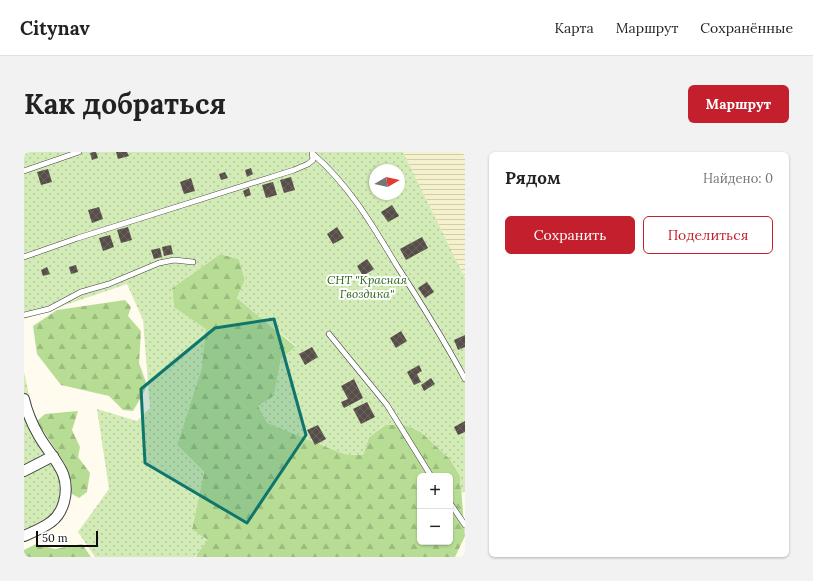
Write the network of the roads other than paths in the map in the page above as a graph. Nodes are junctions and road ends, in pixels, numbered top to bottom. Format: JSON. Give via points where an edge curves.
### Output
{"nodes":[{"id":1,"x":79,"y":152,"type":"edge"},
{"id":2,"x":313,"y":153,"type":"edge"},
{"id":3,"x":320,"y":159,"type":"junction"},
{"id":4,"x":313,"y":160,"type":"junction"},
{"id":5,"x":24,"y":171,"type":"edge"},
{"id":6,"x":24,"y":257,"type":"edge"},
{"id":7,"x":192,"y":262,"type":"dead end"},
{"id":8,"x":24,"y":315,"type":"edge"},
{"id":9,"x":328,"y":334,"type":"dead end"},
{"id":10,"x":465,"y":379,"type":"edge"},
{"id":11,"x":24,"y":398,"type":"edge"},
{"id":12,"x":25,"y":411,"type":"edge"},
{"id":13,"x":53,"y":456,"type":"junction"},
{"id":14,"x":24,"y":471,"type":"edge"},
{"id":15,"x":429,"y":473,"type":"edge"},
{"id":16,"x":453,"y":507,"type":"edge"},
{"id":17,"x":465,"y":525,"type":"edge"},
{"id":18,"x":24,"y":536,"type":"edge"}],
"edges":[{"from":1,"to":5,"type":"lane"},
{"from":2,"to":3,"type":"lane"},
{"from":2,"to":4,"type":"lane"},
{"from":3,"to":4,"type":"lane"},
{"from":3,"to":10,"type":"lane","via":[[360,206]]},
{"from":4,"to":6,"type":"lane","via":[[294,170]]},
{"from":7,"to":8,"type":"lane","via":[[174,260],[160,263],[109,284],[81,292],[49,309]]},
{"from":9,"to":15,"type":"lane","via":[[387,405]]},
{"from":11,"to":12,"type":"street"},
{"from":12,"to":13,"type":"street"},
{"from":13,"to":14,"type":"street"},
{"from":13,"to":18,"type":"street","via":[[66,480],[67,493],[62,509],[52,521]]},
{"from":16,"to":17,"type":"lane"}]}
